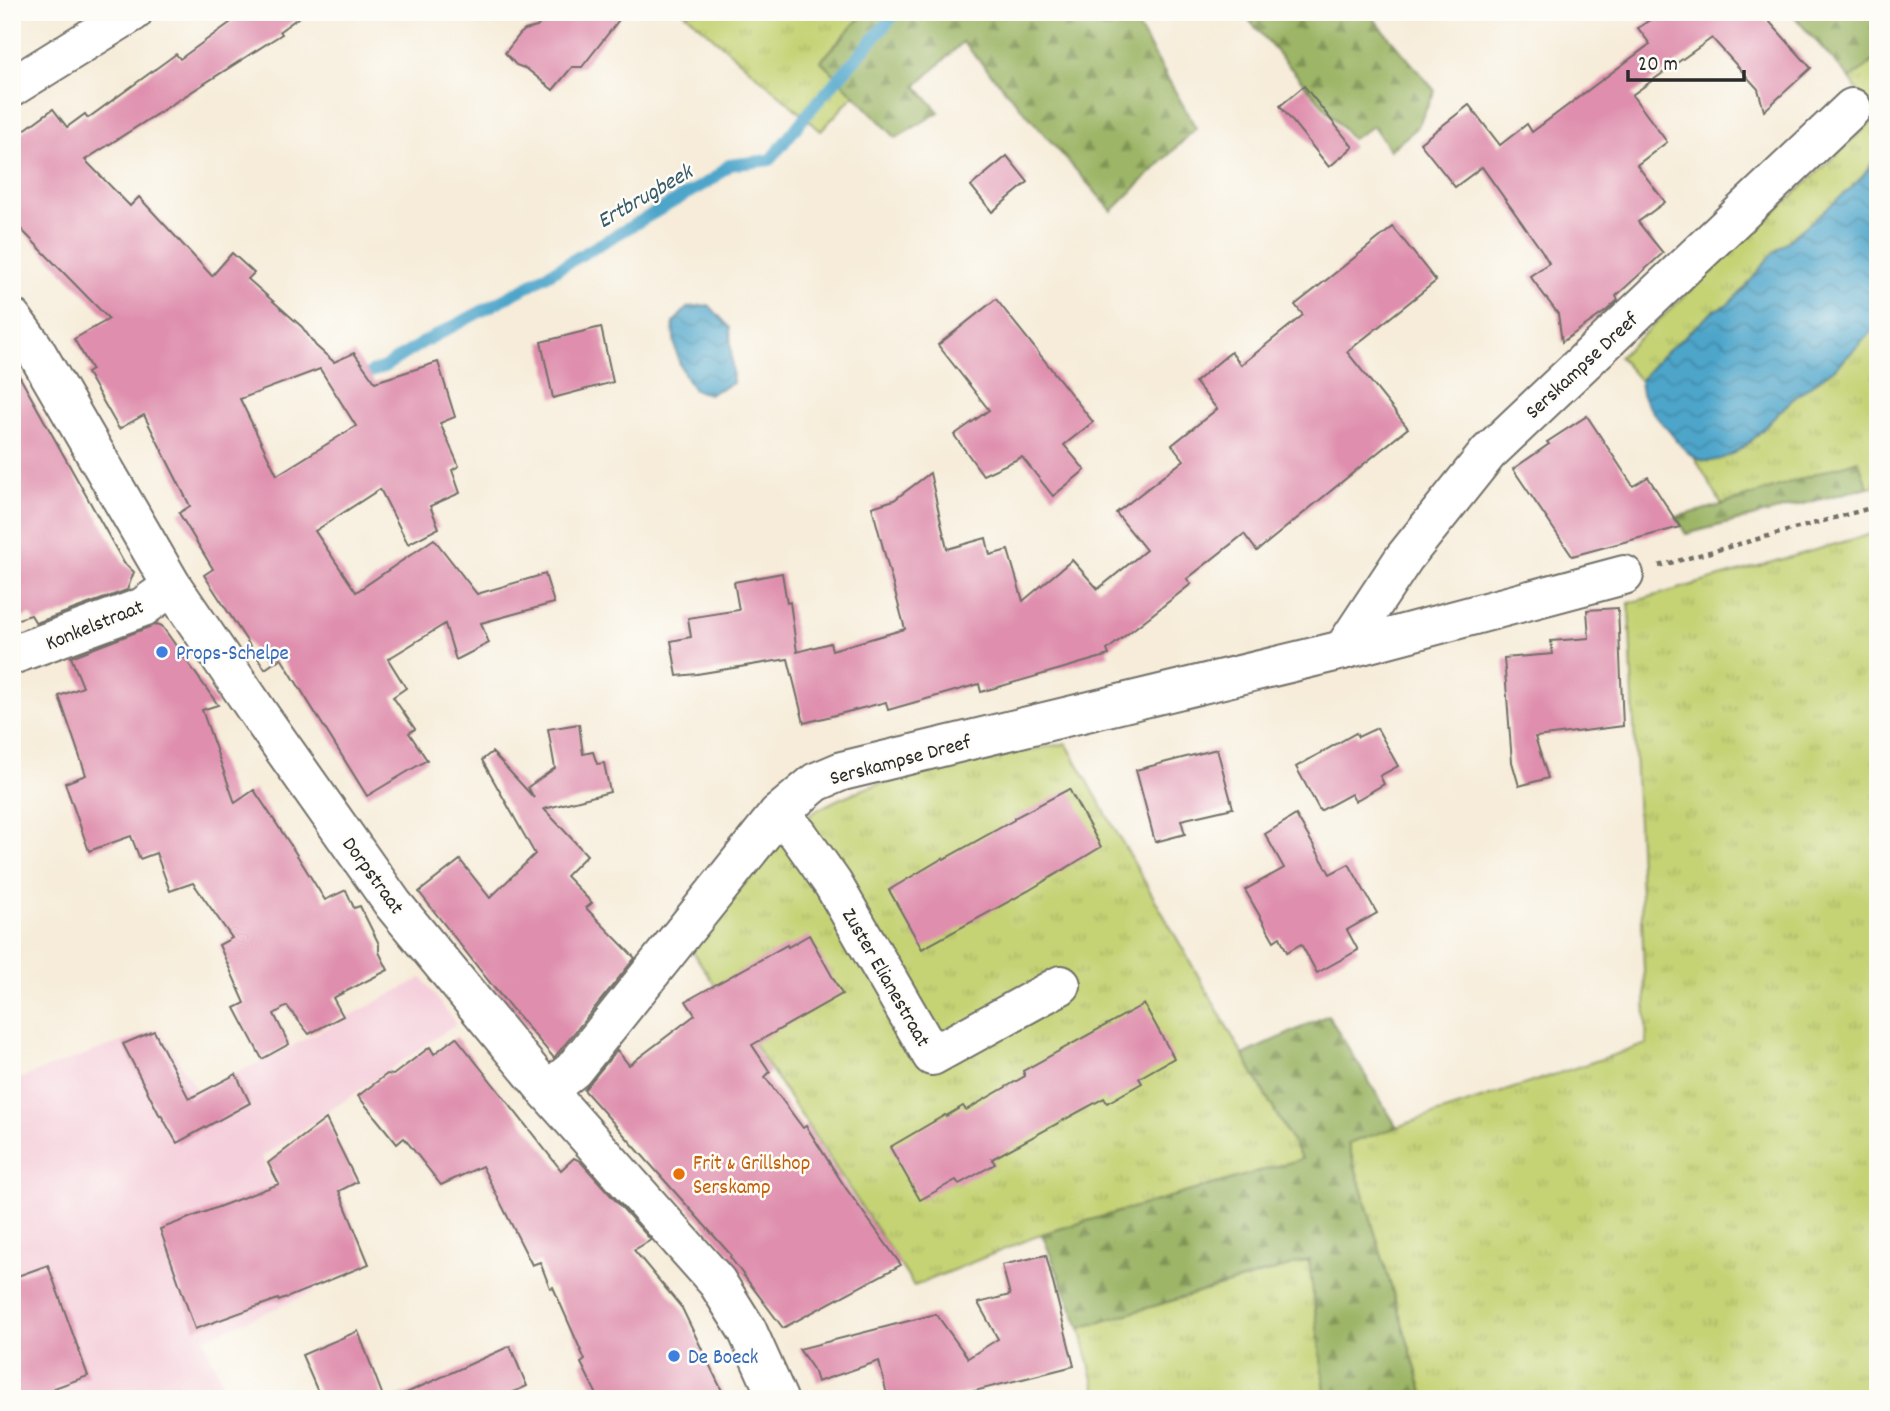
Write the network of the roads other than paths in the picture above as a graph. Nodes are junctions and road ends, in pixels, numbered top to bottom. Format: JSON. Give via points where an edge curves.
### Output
{"nodes":[{"id":1,"x":133,"y":12,"type":"edge"},
{"id":2,"x":12,"y":87,"type":"edge"},
{"id":3,"x":1852,"y":108,"type":"dead end"},
{"id":4,"x":12,"y":318,"type":"edge"},
{"id":5,"x":1624,"y":575,"type":"road end"},
{"id":6,"x":172,"y":586,"type":"junction"},
{"id":7,"x":1343,"y":650,"type":"junction"},
{"id":8,"x":12,"y":655,"type":"edge"},
{"id":9,"x":778,"y":814,"type":"junction"},
{"id":10,"x":1061,"y":985,"type":"dead end"},
{"id":11,"x":547,"y":1091,"type":"junction"},
{"id":12,"x":778,"y":1399,"type":"edge"}],
"edges":[{"from":1,"to":2,"type":"street"},
{"from":3,"to":7,"type":"street","name":"Serskampse Dreef","via":[[1488,453],[1404,558]]},
{"from":4,"to":6,"type":"street","name":"Dorpstraat","via":[[34,348]]},
{"from":5,"to":7,"type":"street","name":"Serskampse Dreef"},
{"from":6,"to":8,"type":"street","name":"Konkelstraat","via":[[143,607]]},
{"from":6,"to":11,"type":"street","name":"Dorpstraat","via":[[393,904]]},
{"from":7,"to":9,"type":"street","name":"Serskampse Dreef","via":[[842,771],[817,782]]},
{"from":9,"to":10,"type":"street","name":"Zuster Elianestraat","via":[[833,884],[932,1056]]},
{"from":9,"to":11,"type":"street","name":"Serskampse Dreef","via":[[573,1070]]},
{"from":11,"to":12,"type":"street","name":"Dorpstraat","via":[[717,1282],[747,1330]]}]}
